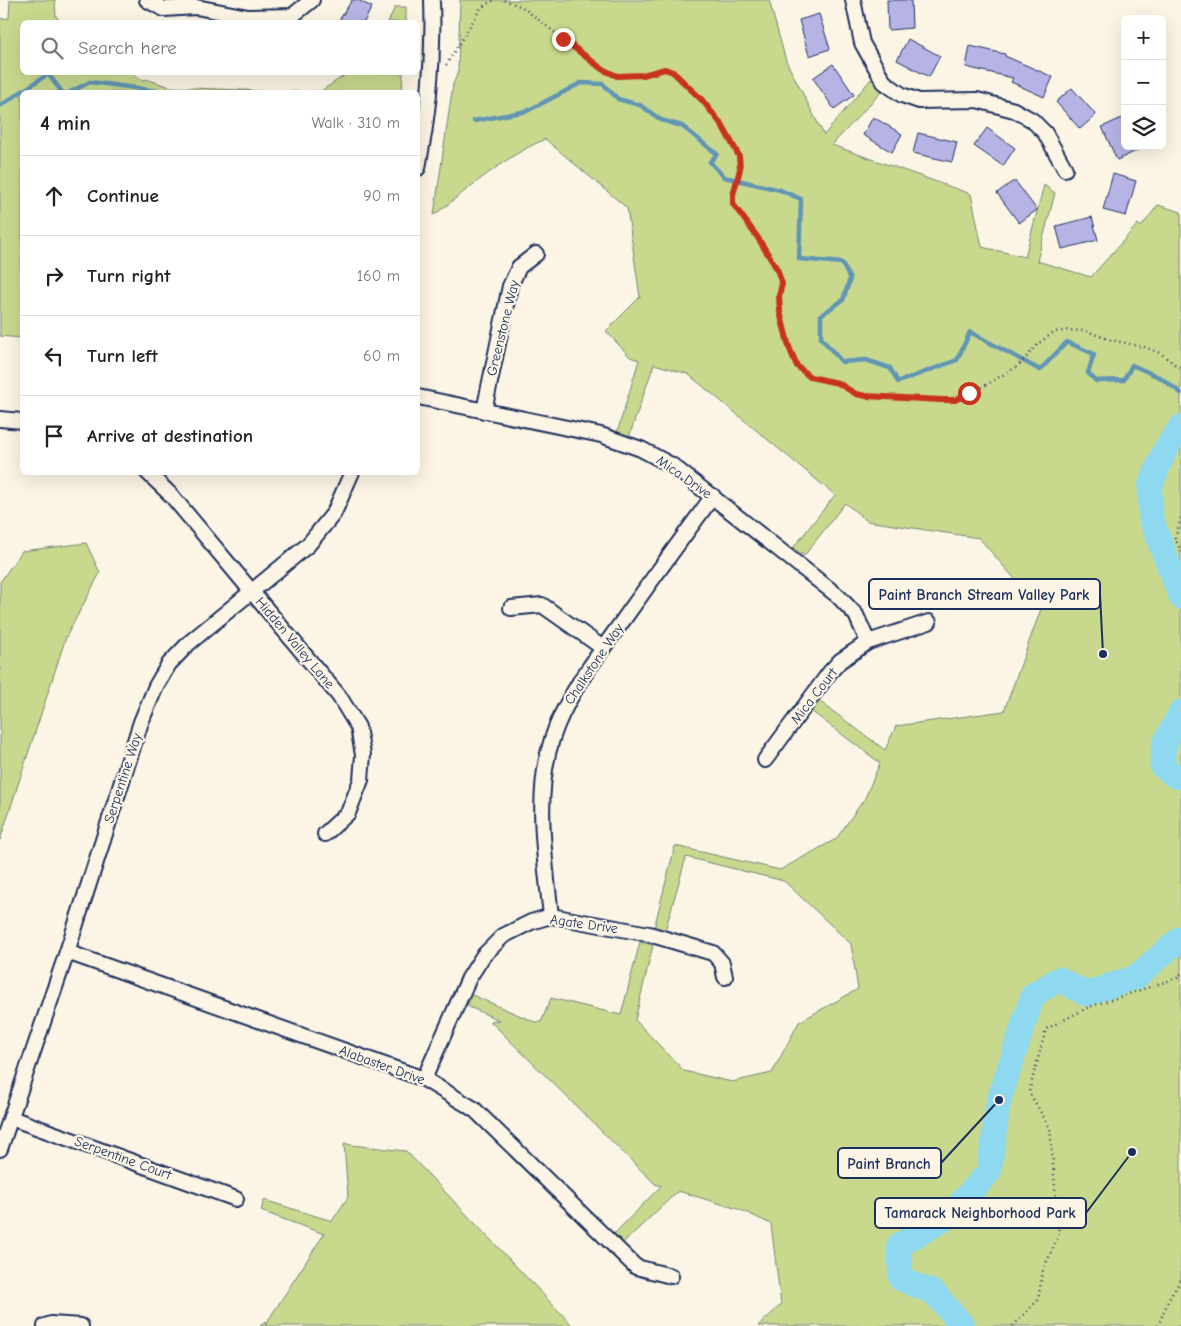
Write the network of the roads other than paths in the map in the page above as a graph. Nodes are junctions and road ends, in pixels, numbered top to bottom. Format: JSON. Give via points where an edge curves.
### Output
{"nodes":[{"id":1,"x":148,"y":0,"type":"edge"},
{"id":2,"x":312,"y":0,"type":"edge"},
{"id":3,"x":432,"y":0,"type":"edge"},
{"id":4,"x":853,"y":0,"type":"edge"},
{"id":5,"x":195,"y":3,"type":"edge"},
{"id":6,"x":420,"y":158,"type":"edge"},
{"id":7,"x":1066,"y":169,"type":"dead end"},
{"id":8,"x":536,"y":254,"type":"dead end"},
{"id":9,"x":420,"y":397,"type":"edge"},
{"id":10,"x":484,"y":411,"type":"junction"},
{"id":11,"x":0,"y":419,"type":"edge"},
{"id":12,"x":20,"y":421,"type":"edge"},
{"id":13,"x":150,"y":475,"type":"edge"},
{"id":14,"x":351,"y":475,"type":"edge"},
{"id":15,"x":713,"y":496,"type":"junction"},
{"id":16,"x":252,"y":592,"type":"junction"},
{"id":17,"x":511,"y":608,"type":"dead end"},
{"id":18,"x":928,"y":622,"type":"dead end"},
{"id":19,"x":868,"y":642,"type":"junction"},
{"id":20,"x":603,"y":648,"type":"junction"},
{"id":21,"x":765,"y":760,"type":"dead end"},
{"id":22,"x":325,"y":834,"type":"dead end"},
{"id":23,"x":551,"y":916,"type":"junction"},
{"id":24,"x":67,"y":952,"type":"junction"},
{"id":25,"x":725,"y":977,"type":"dead end"},
{"id":26,"x":424,"y":1079,"type":"junction"},
{"id":27,"x":11,"y":1118,"type":"junction"},
{"id":28,"x":0,"y":1149,"type":"edge"},
{"id":29,"x":236,"y":1199,"type":"dead end"},
{"id":30,"x":671,"y":1276,"type":"dead end"},
{"id":31,"x":44,"y":1326,"type":"edge"},
{"id":32,"x":81,"y":1326,"type":"edge"}],
"edges":[{"from":1,"to":5,"type":"street","via":[[164,9]]},
{"from":2,"to":5,"type":"street","via":[[292,16],[248,17]]},
{"from":3,"to":6,"type":"street","via":[[433,32],[426,127]]},
{"from":4,"to":7,"type":"street","via":[[862,43],[884,82],[902,95],[919,101],[977,100],[1014,110],[1045,132]]},
{"from":8,"to":10,"type":"street","name":"Greenstone Way","via":[[519,267],[510,286]]},
{"from":9,"to":10,"type":"street","name":"Mica Drive"},
{"from":10,"to":15,"type":"street","name":"Mica Drive","via":[[601,435],[641,449],[673,466]]},
{"from":11,"to":12,"type":"street"},
{"from":13,"to":16,"type":"street","name":"Hidden Valley Lane","via":[[171,495]]},
{"from":14,"to":16,"type":"street","name":"Serpentine Way","via":[[334,513],[308,545]]},
{"from":15,"to":19,"type":"street","name":"Mica Drive","via":[[838,596],[856,615]]},
{"from":15,"to":20,"type":"street","name":"Chalkstone Way"},
{"from":16,"to":22,"type":"street","name":"Hidden Valley Lane","via":[[340,696],[358,727],[363,755],[361,780],[348,813]]},
{"from":16,"to":24,"type":"street","name":"Serpentine Way","via":[[189,643],[169,664],[156,686],[141,722]]},
{"from":17,"to":20,"type":"street","via":[[542,605]]},
{"from":18,"to":19,"type":"street","name":"Mica Court"},
{"from":19,"to":21,"type":"street","name":"Mica Court","via":[[830,672]]},
{"from":20,"to":23,"type":"street","name":"Chalkstone Way","via":[[565,705],[552,740],[545,777],[542,829]]},
{"from":23,"to":25,"type":"street","name":"Agate Drive","via":[[649,934],[713,953],[722,963]]},
{"from":23,"to":26,"type":"street","name":"Agate Drive","via":[[503,936],[482,956]]},
{"from":24,"to":26,"type":"street","name":"Alabaster Drive"},
{"from":24,"to":27,"type":"street","name":"Serpentine Way"},
{"from":26,"to":30,"type":"street","name":"Alabaster Drive","via":[[474,1109],[636,1267]]},
{"from":27,"to":28,"type":"street","name":"Serpentine Way"},
{"from":27,"to":29,"type":"street","name":"Serpentine Court"},
{"from":31,"to":32,"type":"street"}]}
